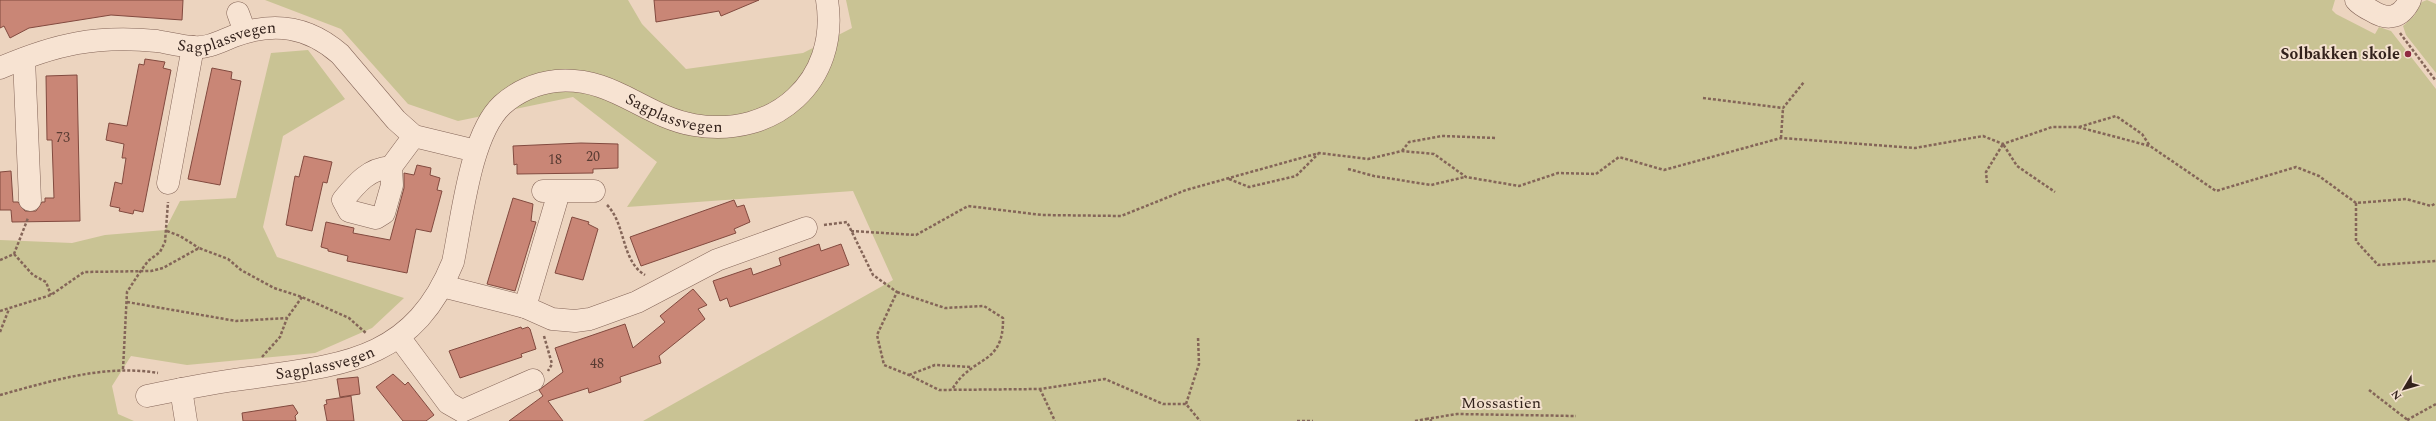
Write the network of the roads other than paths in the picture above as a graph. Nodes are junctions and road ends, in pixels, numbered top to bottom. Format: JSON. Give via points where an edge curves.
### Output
{"nodes":[{"id":1,"x":827,"y":0,"type":"edge"},
{"id":2,"x":2356,"y":0,"type":"edge"},
{"id":3,"x":2410,"y":0,"type":"edge"},
{"id":4,"x":193,"y":47,"type":"junction"},
{"id":5,"x":24,"y":59,"type":"junction"},
{"id":6,"x":0,"y":68,"type":"edge"},
{"id":7,"x":414,"y":136,"type":"junction"},
{"id":8,"x":476,"y":151,"type":"junction"},
{"id":9,"x":391,"y":167,"type":"dead end"},
{"id":10,"x":168,"y":183,"type":"road end"},
{"id":11,"x":594,"y":191,"type":"road end"},
{"id":12,"x":30,"y":200,"type":"road end"},
{"id":13,"x":806,"y":228,"type":"road end"},
{"id":14,"x":442,"y":286,"type":"junction"},
{"id":15,"x":531,"y":310,"type":"junction"},
{"id":16,"x":400,"y":337,"type":"junction"},
{"id":17,"x":532,"y":380,"type":"road end"},
{"id":18,"x":181,"y":389,"type":"junction"},
{"id":19,"x":147,"y":396,"type":"dead end"},
{"id":20,"x":186,"y":421,"type":"edge"}],
"edges":[{"from":1,"to":8,"type":"street","name":"Sagplassvegen","via":[[830,26],[824,59],[806,89],[775,114],[739,125],[703,126],[677,120],[596,83],[570,80],[550,82],[526,90],[502,105],[489,121]]},
{"from":2,"to":3,"type":"street","via":[[2382,17],[2391,18],[2405,8]]},
{"from":4,"to":5,"type":"street","name":"Sagplassvegen","via":[[157,41],[97,40],[68,43]]},
{"from":4,"to":7,"type":"street","name":"Sagplassvegen","via":[[214,45],[241,23],[297,29],[330,45],[396,120]]},
{"from":4,"to":10,"type":"street"},
{"from":5,"to":6,"type":"street","name":"Sagplassvegen"},
{"from":5,"to":12,"type":"street"},
{"from":7,"to":8,"type":"street","name":"Sagplassvegen"},
{"from":7,"to":9,"type":"street"},
{"from":8,"to":14,"type":"street","name":"Sagplassvegen","via":[[453,262]]},
{"from":11,"to":15,"type":"street","via":[[551,191]]},
{"from":13,"to":15,"type":"street","via":[[716,260],[637,302],[590,319],[562,321]]},
{"from":14,"to":15,"type":"street"},
{"from":14,"to":16,"type":"street","name":"Sagplassvegen","via":[[423,314]]},
{"from":16,"to":17,"type":"street","via":[[448,403],[462,411]]},
{"from":16,"to":18,"type":"street","name":"Sagplassvegen","via":[[370,354],[327,366]]},
{"from":18,"to":19,"type":"street","name":"Sagplassvegen"},
{"from":18,"to":20,"type":"street"}]}
